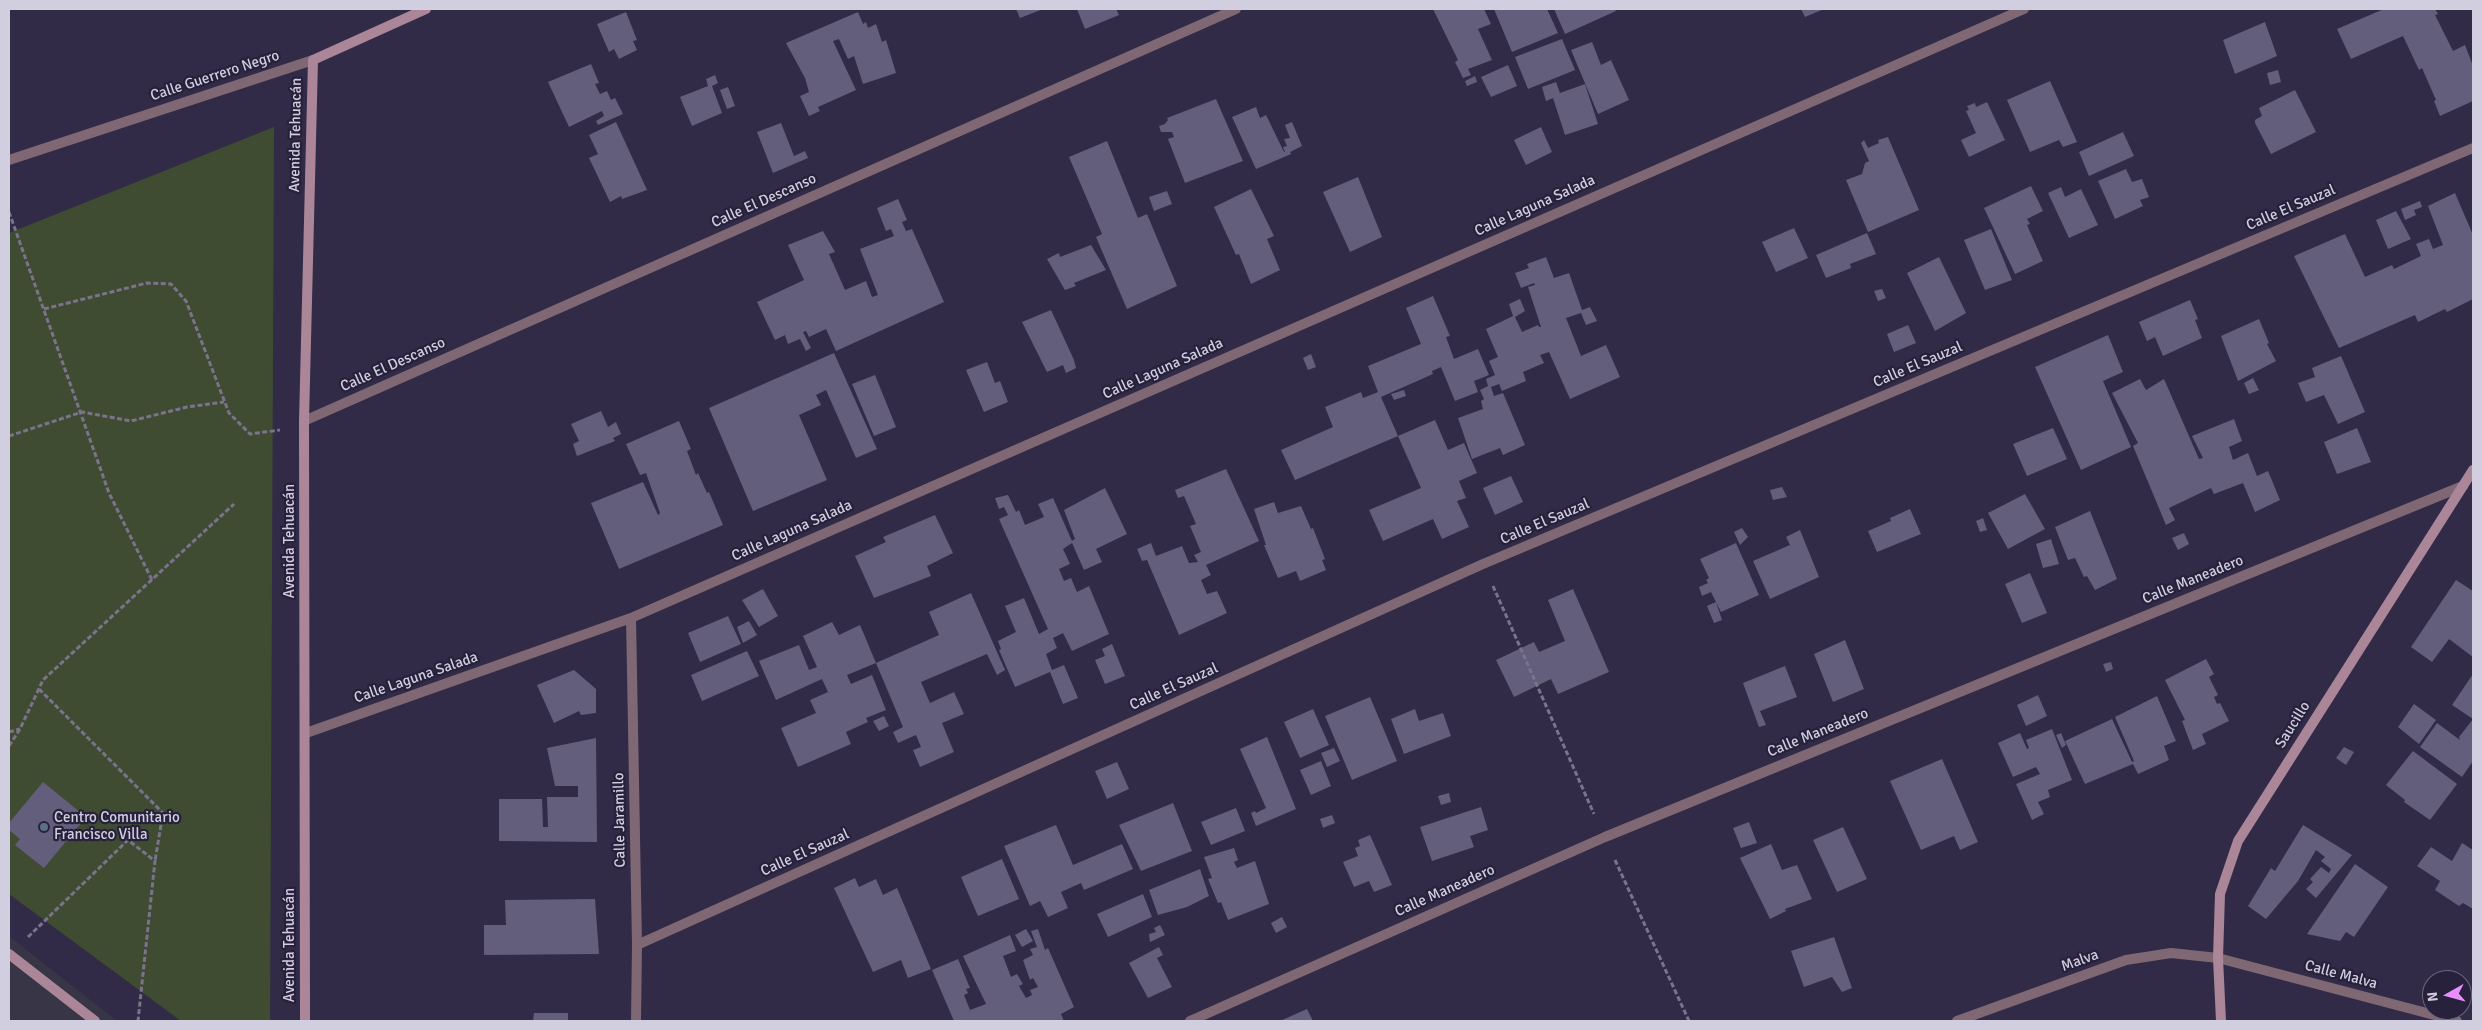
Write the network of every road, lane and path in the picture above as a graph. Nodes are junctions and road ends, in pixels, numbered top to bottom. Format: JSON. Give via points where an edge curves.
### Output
{"nodes":[{"id":1,"x":426,"y":9,"type":"edge"},
{"id":2,"x":1236,"y":9,"type":"edge"},
{"id":3,"x":2024,"y":9,"type":"edge"},
{"id":4,"x":313,"y":60,"type":"junction"},
{"id":5,"x":2473,"y":148,"type":"edge"},
{"id":6,"x":9,"y":160,"type":"edge"},
{"id":7,"x":9,"y":212,"type":"edge"},
{"id":8,"x":44,"y":309,"type":"junction"},
{"id":9,"x":224,"y":402,"type":"junction"},
{"id":10,"x":82,"y":412,"type":"junction"},
{"id":11,"x":304,"y":421,"type":"junction"},
{"id":12,"x":9,"y":436,"type":"edge"},
{"id":13,"x":2473,"y":470,"type":"edge"},
{"id":14,"x":2463,"y":486,"type":"junction"},
{"id":15,"x":234,"y":504,"type":"dead end"},
{"id":16,"x":1483,"y":564,"type":"junction"},
{"id":17,"x":152,"y":580,"type":"junction"},
{"id":18,"x":631,"y":618,"type":"junction"},
{"id":19,"x":39,"y":689,"type":"junction"},
{"id":20,"x":20,"y":729,"type":"junction"},
{"id":21,"x":9,"y":732,"type":"edge"},
{"id":22,"x":306,"y":733,"type":"junction"},
{"id":23,"x":9,"y":746,"type":"edge"},
{"id":24,"x":1605,"y":837,"type":"junction"},
{"id":25,"x":155,"y":861,"type":"junction"},
{"id":26,"x":637,"y":945,"type":"junction"},
{"id":27,"x":9,"y":955,"type":"edge"},
{"id":28,"x":2218,"y":958,"type":"junction"},
{"id":29,"x":96,"y":1021,"type":"edge"},
{"id":30,"x":138,"y":1021,"type":"edge"},
{"id":31,"x":305,"y":1021,"type":"edge"},
{"id":32,"x":636,"y":1021,"type":"edge"},
{"id":33,"x":1190,"y":1021,"type":"edge"},
{"id":34,"x":1689,"y":1021,"type":"edge"},
{"id":35,"x":1957,"y":1021,"type":"edge"},
{"id":36,"x":2221,"y":1021,"type":"edge"},
{"id":37,"x":2457,"y":1021,"type":"edge"}],
"edges":[{"from":1,"to":4,"type":"street","name":"Calle Guerrero Negro"},
{"from":2,"to":11,"type":"street","name":"Calle El Descanso"},
{"from":3,"to":18,"type":"street","name":"Calle Laguna Salada"},
{"from":4,"to":6,"type":"street","name":"Calle Guerrero Negro"},
{"from":4,"to":11,"type":"street","name":"Avenida Tehuacán"},
{"from":5,"to":16,"type":"street","name":"Calle El Sauzal"},
{"from":7,"to":8,"type":"path"},
{"from":8,"to":9,"type":"path","via":[[147,284],[171,284],[186,301]]},
{"from":8,"to":10,"type":"path"},
{"from":9,"to":10,"type":"path","via":[[187,407],[131,421]]},
{"from":9,"to":11,"type":"path","via":[[229,413],[250,434],[273,432]]},
{"from":10,"to":12,"type":"path"},
{"from":10,"to":17,"type":"path","via":[[109,493]]},
{"from":11,"to":22,"type":"street","name":"Avenida Tehuacán"},
{"from":13,"to":14,"type":"street","name":"Saucillo"},
{"from":14,"to":24,"type":"street","name":"Calle Maneadero"},
{"from":14,"to":28,"type":"street","name":"Saucillo","via":[[2238,841],[2220,894]]},
{"from":15,"to":17,"type":"path"},
{"from":16,"to":24,"type":"path"},
{"from":16,"to":26,"type":"street","name":"Calle El Sauzal"},
{"from":17,"to":19,"type":"path","via":[[43,680]]},
{"from":18,"to":22,"type":"street","name":"Calle Laguna Salada"},
{"from":18,"to":26,"type":"street","name":"Calle Jaramillo"},
{"from":19,"to":20,"type":"path"},
{"from":19,"to":25,"type":"path","via":[[163,813]]},
{"from":20,"to":21,"type":"path"},
{"from":20,"to":23,"type":"path"},
{"from":22,"to":31,"type":"street","name":"Avenida Tehuacán"},
{"from":24,"to":33,"type":"street","name":"Calle Maneadero"},
{"from":24,"to":34,"type":"path"},
{"from":25,"to":27,"type":"path","via":[[128,840]]},
{"from":25,"to":30,"type":"path"},
{"from":26,"to":32,"type":"street","name":"Calle Jaramillo"},
{"from":27,"to":29,"type":"street"},
{"from":28,"to":35,"type":"street","name":"Malva","via":[[2171,953],[2126,960]]},
{"from":28,"to":36,"type":"street","name":"Saucillo"},
{"from":28,"to":37,"type":"street","name":"Calle Malva"}]}
